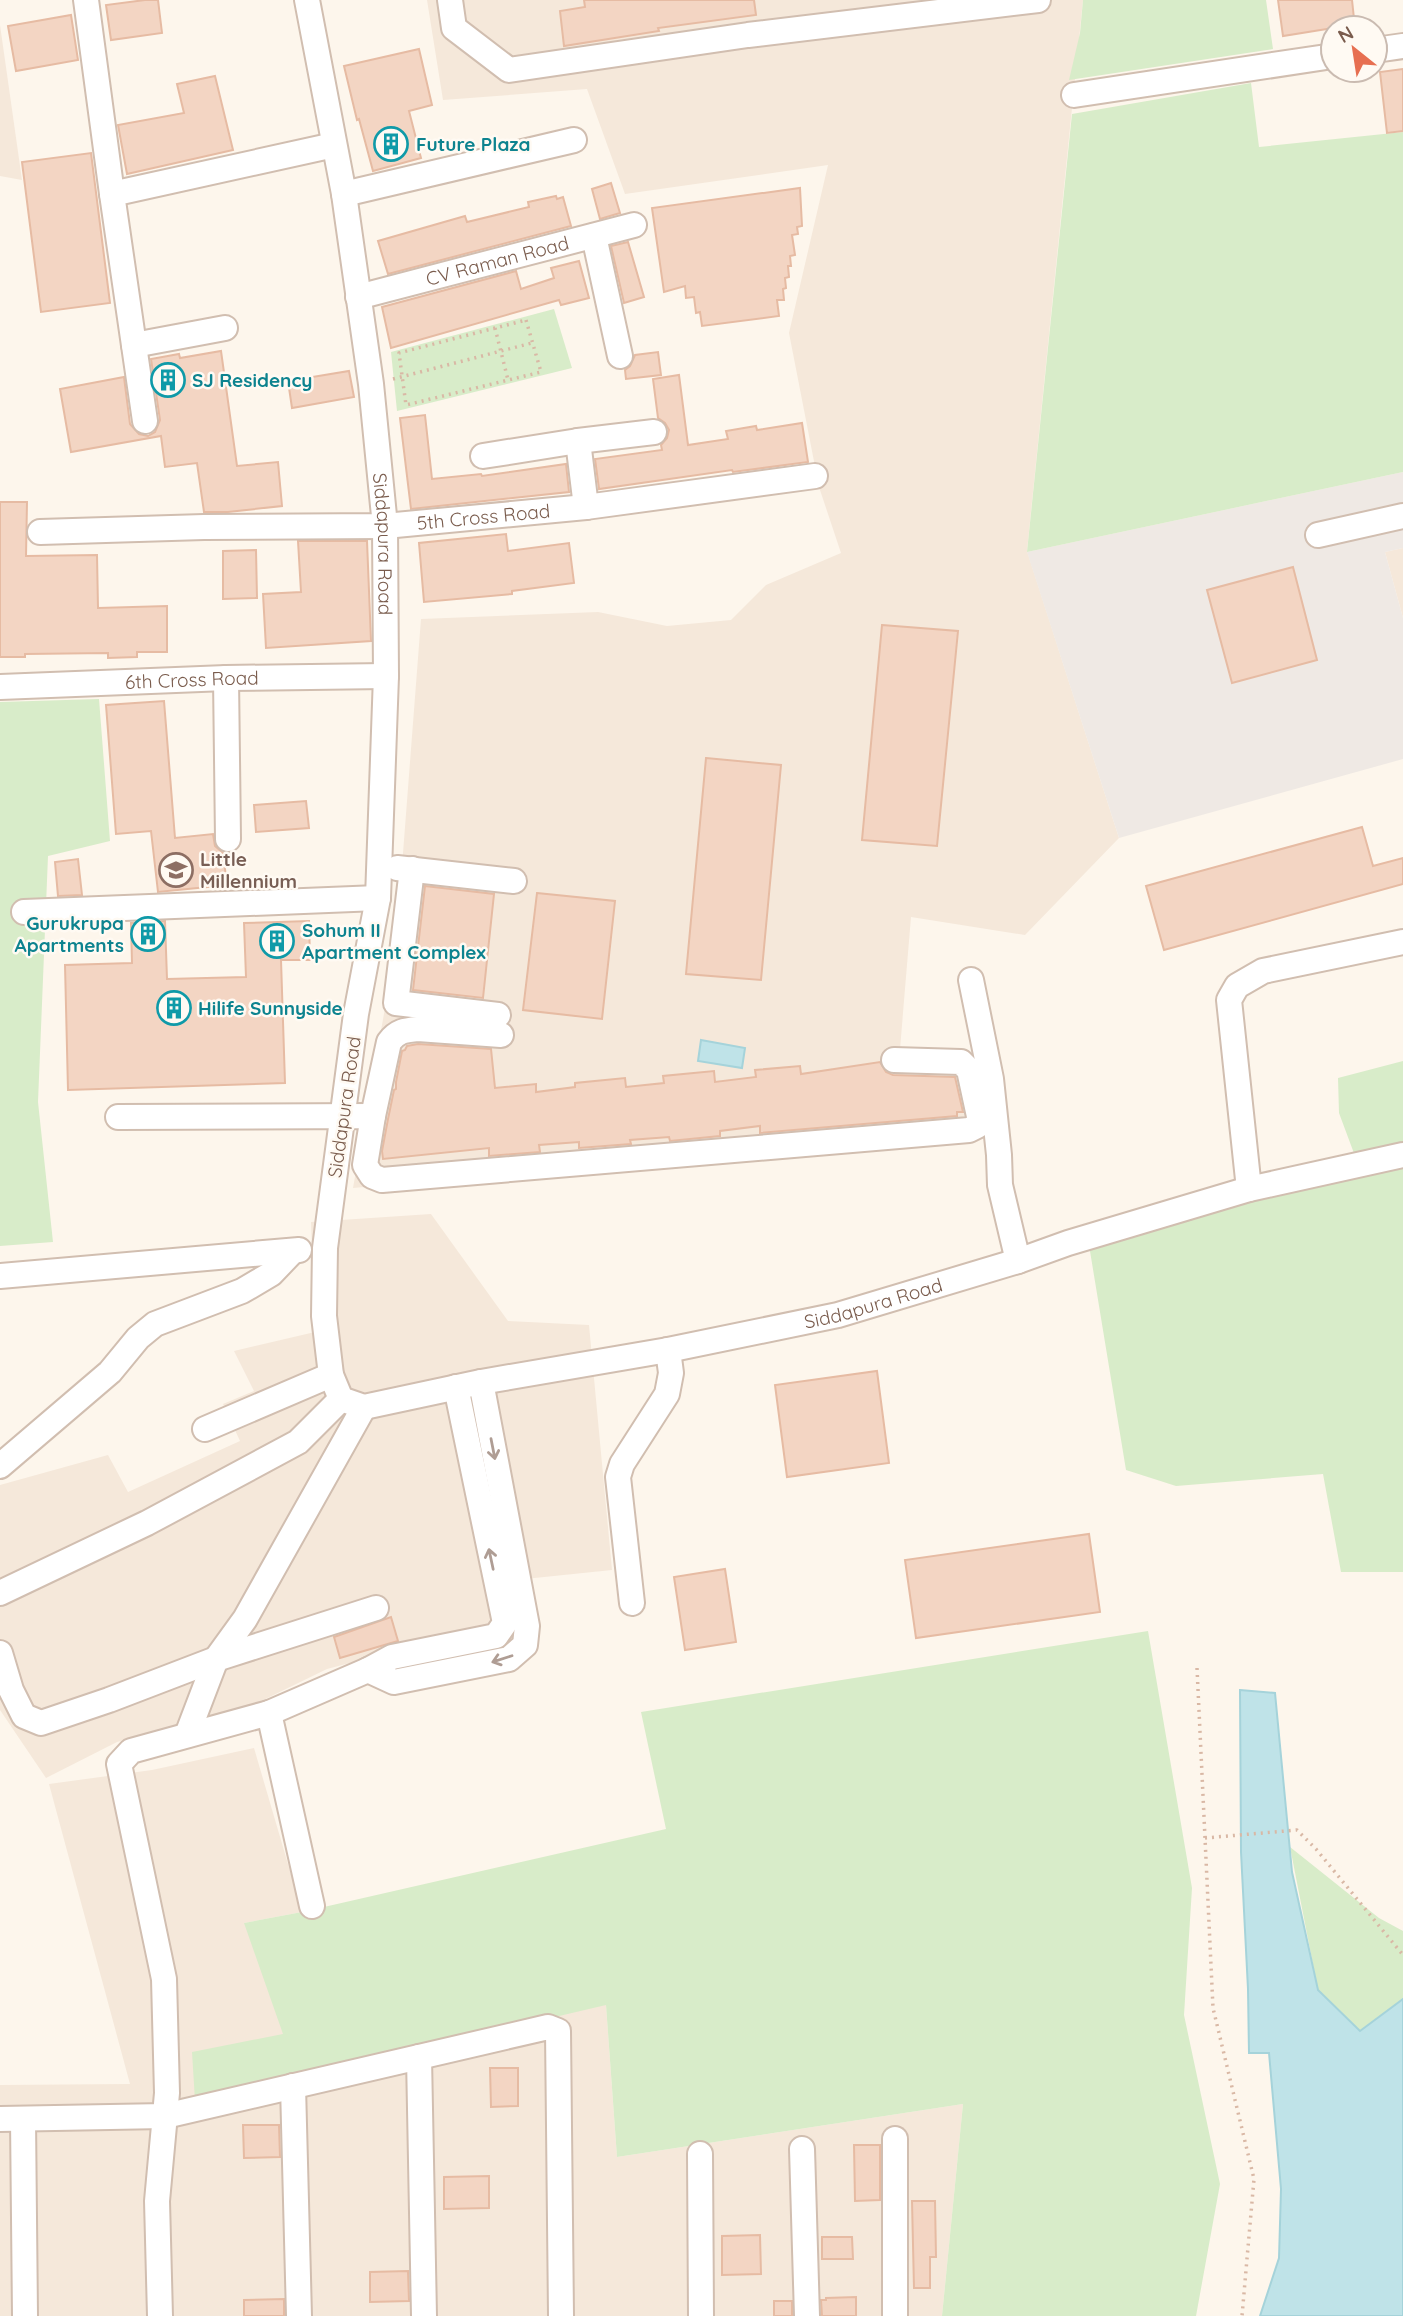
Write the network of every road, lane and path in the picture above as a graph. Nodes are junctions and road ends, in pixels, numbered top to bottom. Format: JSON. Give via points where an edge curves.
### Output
{"nodes":[{"id":1,"x":86,"y":0,"type":"edge"},
{"id":2,"x":306,"y":0,"type":"edge"},
{"id":3,"x":450,"y":0,"type":"edge"},
{"id":4,"x":1047,"y":1,"type":"edge"},
{"id":5,"x":1319,"y":58,"type":"edge"},
{"id":6,"x":1074,"y":95,"type":"dead end"},
{"id":7,"x":574,"y":140,"type":"dead end"},
{"id":8,"x":334,"y":145,"type":"junction"},
{"id":9,"x":112,"y":194,"type":"junction"},
{"id":10,"x":344,"y":194,"type":"junction"},
{"id":11,"x":634,"y":225,"type":"dead end"},
{"id":12,"x":594,"y":236,"type":"junction"},
{"id":13,"x":358,"y":297,"type":"junction"},
{"id":14,"x":495,"y":327,"type":"junction"},
{"id":15,"x":225,"y":328,"type":"dead end"},
{"id":16,"x":532,"y":343,"type":"junction"},
{"id":17,"x":134,"y":345,"type":"junction"},
{"id":18,"x":500,"y":351,"type":"junction"},
{"id":19,"x":620,"y":356,"type":"dead end"},
{"id":20,"x":402,"y":377,"type":"junction"},
{"id":21,"x":508,"y":380,"type":"junction"},
{"id":22,"x":145,"y":421,"type":"dead end"},
{"id":23,"x":654,"y":432,"type":"dead end"},
{"id":24,"x":578,"y":440,"type":"junction"},
{"id":25,"x":483,"y":456,"type":"dead end"},
{"id":26,"x":816,"y":477,"type":"dead end"},
{"id":27,"x":586,"y":507,"type":"junction"},
{"id":28,"x":1403,"y":516,"type":"edge"},
{"id":29,"x":385,"y":526,"type":"junction"},
{"id":30,"x":40,"y":532,"type":"dead end"},
{"id":31,"x":1318,"y":535,"type":"dead end"},
{"id":32,"x":386,"y":676,"type":"junction"},
{"id":33,"x":226,"y":678,"type":"junction"},
{"id":34,"x":0,"y":687,"type":"edge"},
{"id":35,"x":228,"y":839,"type":"dead end"},
{"id":36,"x":379,"y":865,"type":"junction"},
{"id":37,"x":412,"y":869,"type":"junction"},
{"id":38,"x":514,"y":881,"type":"dead end"},
{"id":39,"x":378,"y":898,"type":"junction"},
{"id":40,"x":24,"y":912,"type":"dead end"},
{"id":41,"x":1403,"y":942,"type":"edge"},
{"id":42,"x":971,"y":980,"type":"dead end"},
{"id":43,"x":894,"y":1060,"type":"dead end"},
{"id":44,"x":342,"y":1116,"type":"junction"},
{"id":45,"x":373,"y":1116,"type":"junction"},
{"id":46,"x":118,"y":1117,"type":"dead end"},
{"id":47,"x":1403,"y":1155,"type":"edge"},
{"id":48,"x":1249,"y":1189,"type":"junction"},
{"id":49,"x":325,"y":1248,"type":"junction"},
{"id":50,"x":293,"y":1251,"type":"junction"},
{"id":51,"x":1018,"y":1261,"type":"junction"},
{"id":52,"x":0,"y":1276,"type":"edge"},
{"id":53,"x":668,"y":1350,"type":"junction"},
{"id":54,"x":331,"y":1375,"type":"junction"},
{"id":55,"x":481,"y":1382,"type":"junction"},
{"id":56,"x":456,"y":1387,"type":"junction"},
{"id":57,"x":353,"y":1403,"type":"junction"},
{"id":58,"x":205,"y":1429,"type":"dead end"},
{"id":59,"x":0,"y":1466,"type":"edge"},
{"id":60,"x":0,"y":1593,"type":"edge"},
{"id":61,"x":632,"y":1603,"type":"dead end"},
{"id":62,"x":376,"y":1608,"type":"dead end"},
{"id":63,"x":0,"y":1653,"type":"edge"},
{"id":64,"x":216,"y":1659,"type":"junction"},
{"id":65,"x":1197,"y":1668,"type":"dead end"},
{"id":66,"x":368,"y":1670,"type":"junction"},
{"id":67,"x":269,"y":1713,"type":"junction"},
{"id":68,"x":187,"y":1735,"type":"junction"},
{"id":69,"x":1205,"y":1838,"type":"junction"},
{"id":70,"x":312,"y":1906,"type":"dead end"},
{"id":71,"x":1403,"y":1955,"type":"edge"},
{"id":72,"x":419,"y":2057,"type":"junction"},
{"id":73,"x":293,"y":2086,"type":"junction"},
{"id":74,"x":165,"y":2116,"type":"junction"},
{"id":75,"x":12,"y":2119,"type":"edge"},
{"id":76,"x":895,"y":2139,"type":"dead end"},
{"id":77,"x":802,"y":2149,"type":"dead end"},
{"id":78,"x":700,"y":2154,"type":"dead end"},
{"id":79,"x":24,"y":2316,"type":"edge"},
{"id":80,"x":160,"y":2316,"type":"edge"},
{"id":81,"x":299,"y":2316,"type":"edge"},
{"id":82,"x":424,"y":2316,"type":"edge"},
{"id":83,"x":562,"y":2316,"type":"edge"},
{"id":84,"x":701,"y":2316,"type":"edge"},
{"id":85,"x":807,"y":2316,"type":"edge"},
{"id":86,"x":895,"y":2316,"type":"edge"},
{"id":87,"x":1242,"y":2316,"type":"edge"}],
"edges":[{"from":1,"to":9,"type":"street"},
{"from":2,"to":8,"type":"street","name":"Siddapura Road"},
{"from":3,"to":4,"type":"street","via":[[454,28],[509,70],[748,34]]},
{"from":5,"to":6,"type":"street"},
{"from":7,"to":10,"type":"street"},
{"from":8,"to":9,"type":"street"},
{"from":8,"to":10,"type":"street","name":"Siddapura Road"},
{"from":9,"to":17,"type":"street"},
{"from":10,"to":13,"type":"street","name":"Siddapura Road"},
{"from":11,"to":12,"type":"street","name":"CV Raman Road"},
{"from":12,"to":13,"type":"street","name":"CV Raman Road"},
{"from":12,"to":19,"type":"street"},
{"from":13,"to":29,"type":"street","name":"Siddapura Road"},
{"from":14,"to":16,"type":"path","via":[[526,320]]},
{"from":14,"to":18,"type":"path"},
{"from":14,"to":20,"type":"path","via":[[399,353]]},
{"from":15,"to":17,"type":"street"},
{"from":16,"to":18,"type":"path"},
{"from":16,"to":21,"type":"path","via":[[541,372]]},
{"from":17,"to":22,"type":"street"},
{"from":18,"to":20,"type":"path"},
{"from":18,"to":21,"type":"path"},
{"from":20,"to":21,"type":"path","via":[[406,405]]},
{"from":23,"to":24,"type":"street"},
{"from":24,"to":25,"type":"street"},
{"from":24,"to":27,"type":"street"},
{"from":26,"to":27,"type":"street","name":"5th Cross Road"},
{"from":27,"to":29,"type":"street","name":"5th Cross Road"},
{"from":28,"to":31,"type":"street"},
{"from":29,"to":30,"type":"street","name":"5th Cross Road"},
{"from":29,"to":32,"type":"street","name":"Siddapura Road"},
{"from":32,"to":33,"type":"street","name":"6th Cross Road"},
{"from":32,"to":36,"type":"street","name":"Siddapura Road"},
{"from":33,"to":34,"type":"street","name":"6th Cross Road"},
{"from":33,"to":35,"type":"street"},
{"from":36,"to":37,"type":"street"},
{"from":36,"to":39,"type":"street","name":"Siddapura Road"},
{"from":37,"to":38,"type":"street"},
{"from":37,"to":45,"type":"street","via":[[396,1003],[500,1025],[395,1034],[389,1042]]},
{"from":39,"to":40,"type":"street"},
{"from":39,"to":44,"type":"street","name":"Siddapura Road"},
{"from":41,"to":48,"type":"street","via":[[1263,971],[1237,986],[1229,1000]]},
{"from":42,"to":51,"type":"street","via":[[991,1079],[1000,1185]]},
{"from":43,"to":45,"type":"street","via":[[966,1065],[980,1121],[977,1126],[382,1180],[365,1166]]},
{"from":44,"to":45,"type":"street"},
{"from":44,"to":46,"type":"street"},
{"from":44,"to":49,"type":"street","name":"Siddapura Road"},
{"from":47,"to":48,"type":"street","name":"Siddapura Road"},
{"from":48,"to":51,"type":"street","name":"Siddapura Road"},
{"from":49,"to":50,"type":"street"},
{"from":49,"to":54,"type":"street","name":"Siddapura Road","via":[[324,1316]]},
{"from":50,"to":52,"type":"street"},
{"from":50,"to":59,"type":"street","via":[[271,1274],[242,1291],[155,1324],[110,1372]]},
{"from":51,"to":53,"type":"street","name":"Siddapura Road","via":[[838,1315]]},
{"from":53,"to":55,"type":"street","name":"Siddapura Road"},
{"from":53,"to":61,"type":"street","via":[[671,1373],[667,1394],[618,1477]]},
{"from":54,"to":57,"type":"street","name":"Siddapura Road"},
{"from":54,"to":58,"type":"street"},
{"from":55,"to":56,"type":"street","name":"Siddapura Road"},
{"from":55,"to":66,"type":"street","one_way":true,"via":[[527,1626],[525,1645],[509,1659],[394,1682]]},
{"from":56,"to":57,"type":"street","name":"Siddapura Road"},
{"from":66,"to":56,"type":"street","one_way":true,"via":[[392,1657],[496,1636],[505,1623]]},
{"from":57,"to":60,"type":"street","via":[[298,1442],[148,1523]]},
{"from":57,"to":64,"type":"street","via":[[245,1619]]},
{"from":62,"to":64,"type":"street"},
{"from":63,"to":64,"type":"street","via":[[24,1716],[41,1723]]},
{"from":64,"to":68,"type":"street"},
{"from":65,"to":69,"type":"path"},
{"from":66,"to":67,"type":"street"},
{"from":67,"to":68,"type":"street"},
{"from":67,"to":70,"type":"street"},
{"from":68,"to":74,"type":"street","via":[[131,1751],[119,1764],[164,1979]]},
{"from":69,"to":71,"type":"path","via":[[1297,1830]]},
{"from":69,"to":87,"type":"path","via":[[1213,2008],[1254,2179]]},
{"from":72,"to":73,"type":"street"},
{"from":72,"to":82,"type":"street"},
{"from":72,"to":83,"type":"street","via":[[548,2026],[558,2031]]},
{"from":73,"to":74,"type":"street"},
{"from":73,"to":81,"type":"street"},
{"from":74,"to":75,"type":"street"},
{"from":74,"to":80,"type":"street","via":[[158,2201]]},
{"from":75,"to":79,"type":"street"},
{"from":76,"to":86,"type":"street"},
{"from":77,"to":85,"type":"street"},
{"from":78,"to":84,"type":"street"}]}
